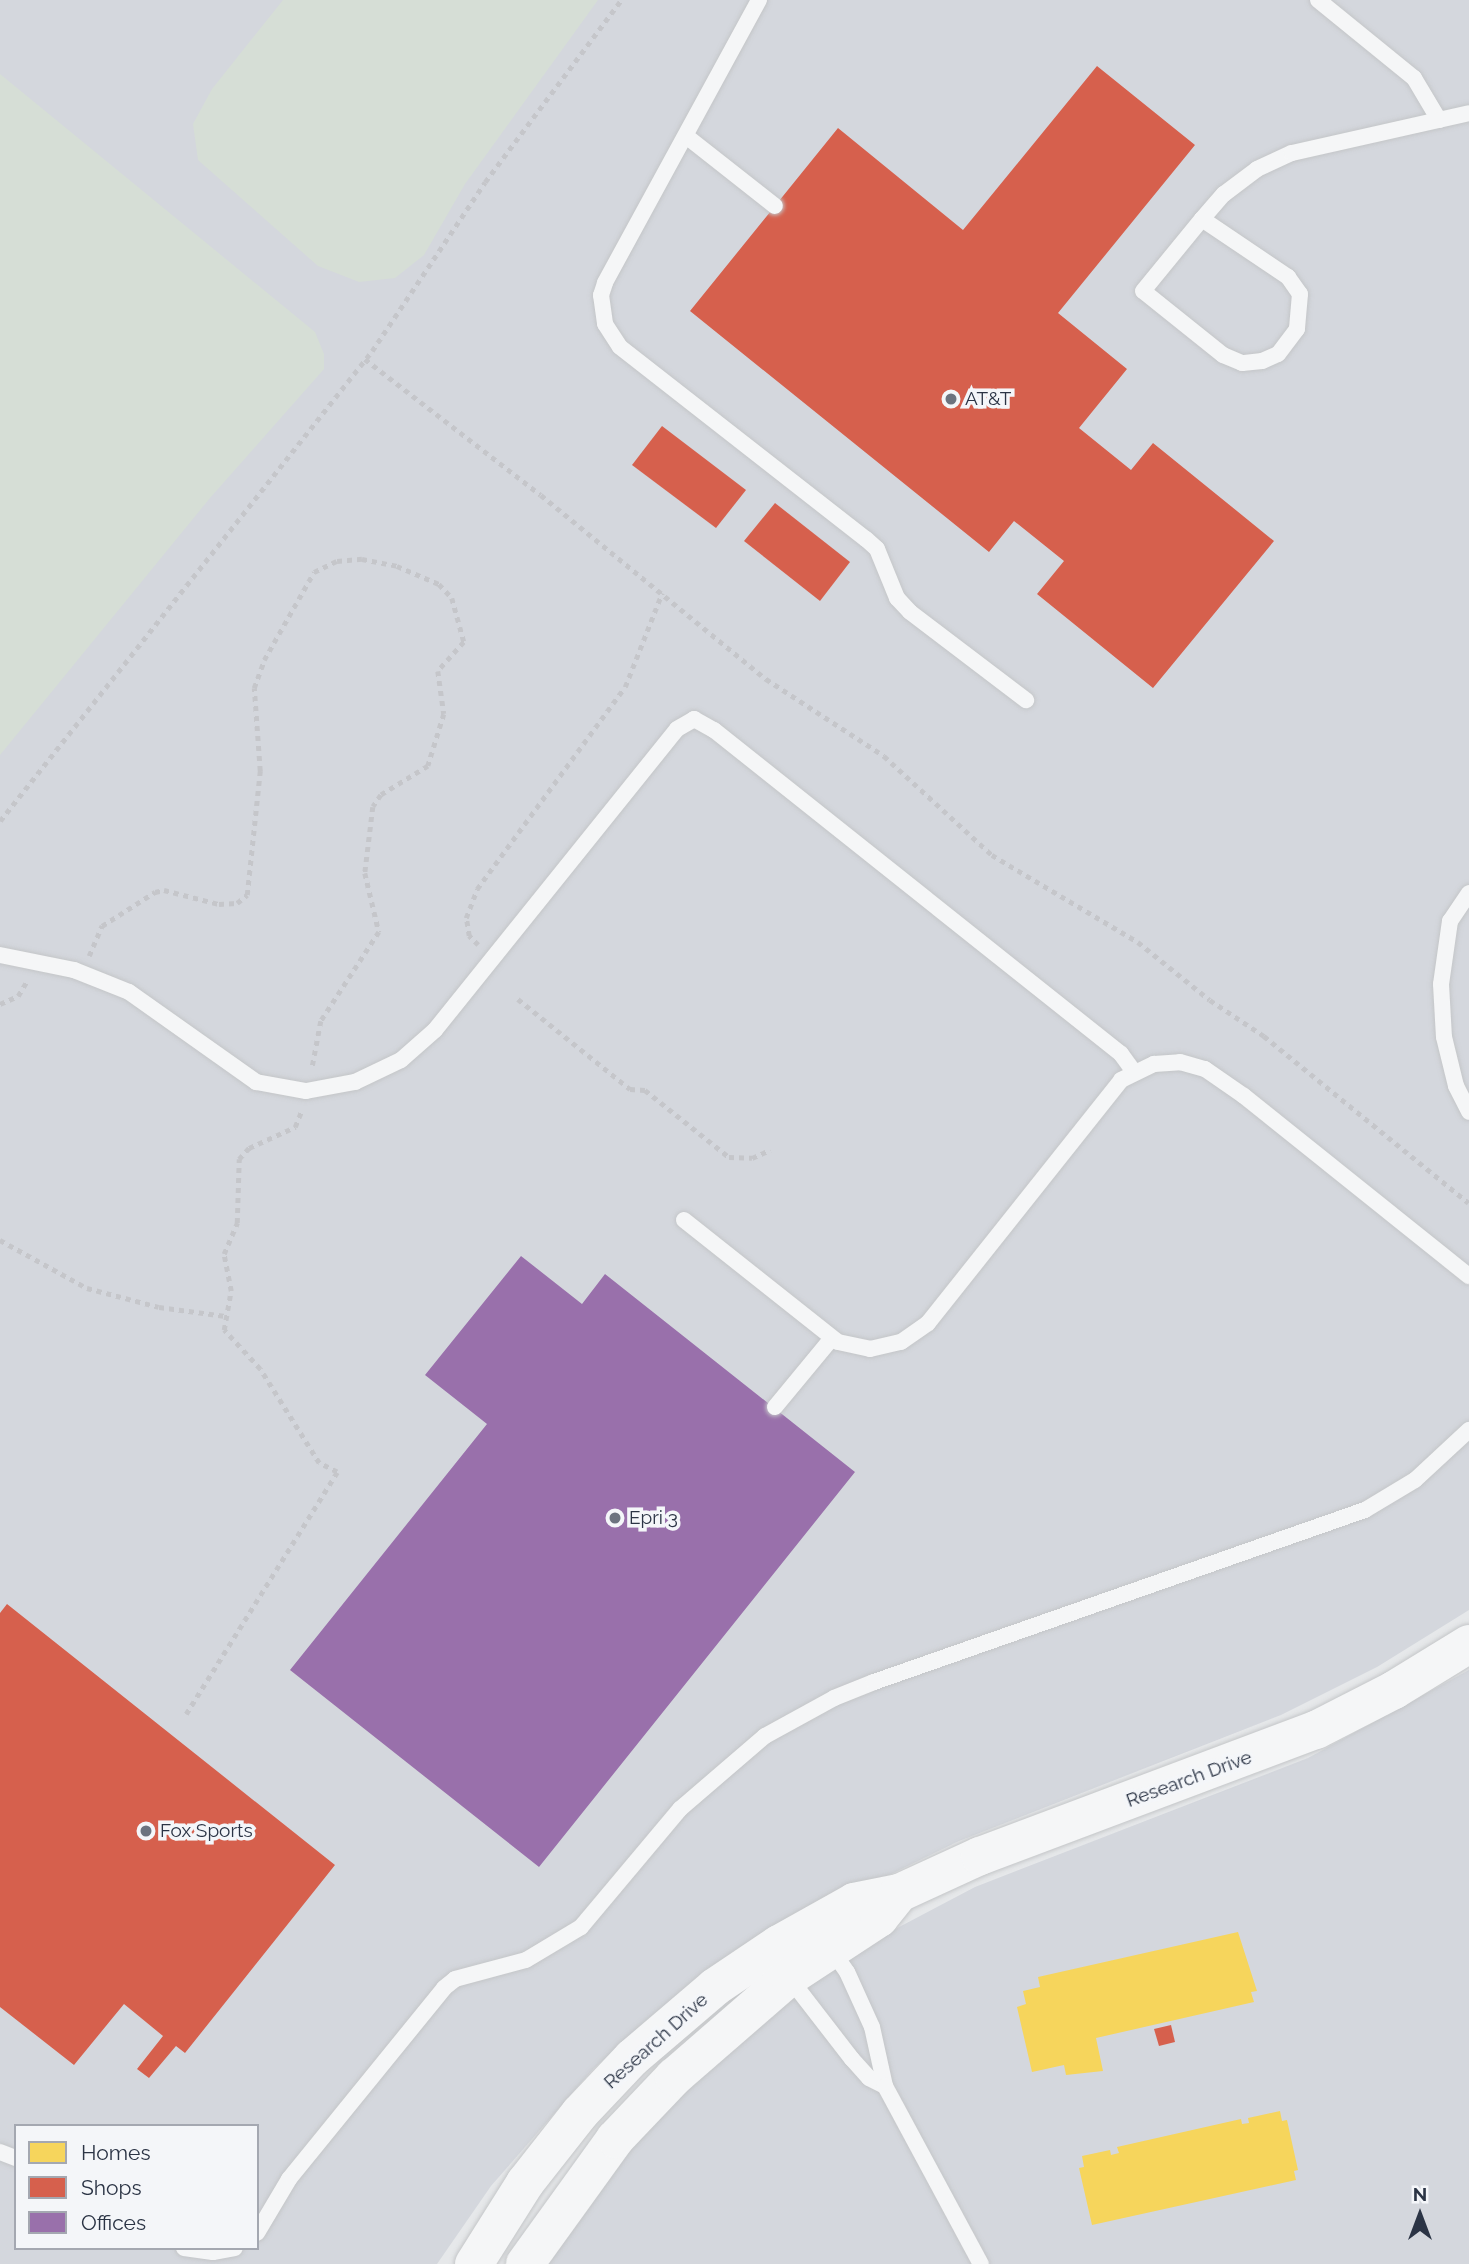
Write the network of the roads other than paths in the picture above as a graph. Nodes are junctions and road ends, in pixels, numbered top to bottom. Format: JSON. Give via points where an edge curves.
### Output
{"nodes":[{"id":1,"x":759,"y":0,"type":"edge"},
{"id":2,"x":1318,"y":0,"type":"edge"},
{"id":3,"x":1469,"y":113,"type":"edge"},
{"id":4,"x":1439,"y":120,"type":"junction"},
{"id":5,"x":686,"y":136,"type":"junction"},
{"id":6,"x":775,"y":206,"type":"dead end"},
{"id":7,"x":1202,"y":219,"type":"junction"},
{"id":8,"x":1026,"y":700,"type":"dead end"},
{"id":9,"x":1469,"y":893,"type":"edge"},
{"id":10,"x":0,"y":955,"type":"edge"},
{"id":11,"x":1134,"y":1072,"type":"junction"},
{"id":12,"x":1469,"y":1112,"type":"edge"},
{"id":13,"x":684,"y":1220,"type":"dead end"},
{"id":14,"x":1469,"y":1276,"type":"edge"},
{"id":15,"x":832,"y":1338,"type":"junction"},
{"id":16,"x":775,"y":1407,"type":"dead end"},
{"id":17,"x":1469,"y":1430,"type":"edge"},
{"id":18,"x":1469,"y":1644,"type":"edge"},
{"id":19,"x":821,"y":1936,"type":"junction"},
{"id":20,"x":779,"y":1964,"type":"junction"},
{"id":21,"x":885,"y":2085,"type":"junction"},
{"id":22,"x":259,"y":2230,"type":"edge"},
{"id":23,"x":198,"y":2250,"type":"edge"},
{"id":24,"x":224,"y":2250,"type":"edge"},
{"id":25,"x":474,"y":2264,"type":"edge"},
{"id":26,"x":525,"y":2264,"type":"edge"},
{"id":27,"x":981,"y":2264,"type":"edge"}],
"edges":[{"from":1,"to":5,"type":"lane"},
{"from":2,"to":4,"type":"lane","via":[[1414,78]]},
{"from":3,"to":4,"type":"lane"},
{"from":4,"to":7,"type":"lane","via":[[1281,158],[1238,181]]},
{"from":5,"to":6,"type":"lane"},
{"from":5,"to":8,"type":"lane","via":[[601,295],[611,337],[877,549],[897,598],[910,612]]},
{"from":7,"to":7,"type":"lane","via":[[1143,291],[1233,361],[1253,363],[1278,354],[1301,317],[1296,285]]},
{"from":9,"to":12,"type":"lane","via":[[1450,920],[1441,984],[1444,1037],[1455,1086]]},
{"from":10,"to":11,"type":"lane","via":[[101,979],[154,1006],[244,1076],[268,1086],[306,1091],[355,1082],[401,1060],[435,1030],[677,729],[694,719],[724,738],[1122,1054]]},
{"from":11,"to":14,"type":"lane","via":[[1167,1061],[1205,1069]]},
{"from":11,"to":15,"type":"lane","via":[[1112,1089],[923,1328],[901,1342],[870,1349]]},
{"from":13,"to":15,"type":"lane","via":[[774,1287]]},
{"from":15,"to":16,"type":"lane"},
{"from":17,"to":22,"type":"lane","via":[[1415,1480],[1364,1510],[874,1682],[802,1714],[765,1737],[680,1809],[596,1912],[566,1938],[526,1960],[452,1980],[289,2179]]},
{"from":18,"to":19,"type":"street","name":"Research Drive","via":[[1395,1690],[1316,1730],[980,1856],[900,1893],[868,1897]]},
{"from":19,"to":20,"type":"street","name":"Research Drive"},
{"from":19,"to":21,"type":"lane","via":[[864,2007],[885,2070]]},
{"from":20,"to":21,"type":"lane","via":[[852,2059],[869,2078]]},
{"from":20,"to":25,"type":"street","name":"Research Drive","via":[[674,2023],[580,2113],[525,2183]]},
{"from":20,"to":26,"type":"street","name":"Research Drive","via":[[615,2138]]},
{"from":21,"to":27,"type":"lane"},
{"from":23,"to":24,"type":"lane"}]}
